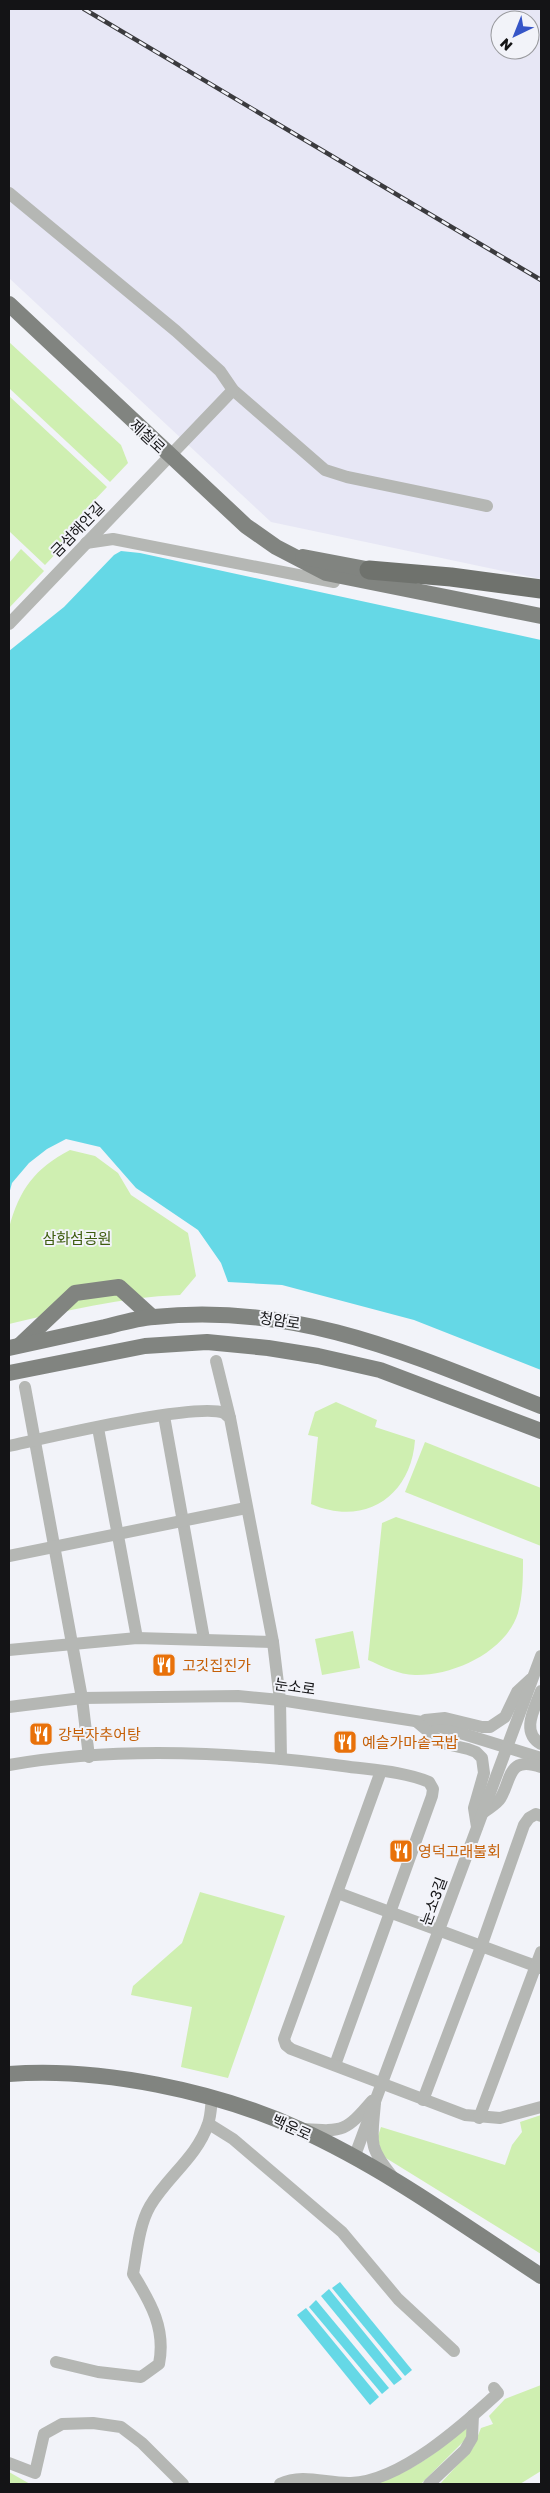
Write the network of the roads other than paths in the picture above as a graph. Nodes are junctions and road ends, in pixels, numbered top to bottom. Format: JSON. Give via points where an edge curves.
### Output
{"nodes":[{"id":1,"x":9,"y":193,"type":"edge"},
{"id":2,"x":9,"y":304,"type":"edge"},
{"id":3,"x":233,"y":390,"type":"junction"},
{"id":4,"x":169,"y":456,"type":"junction"},
{"id":5,"x":487,"y":506,"type":"dead end"},
{"id":6,"x":86,"y":543,"type":"junction"},
{"id":7,"x":296,"y":556,"type":"junction"},
{"id":8,"x":369,"y":570,"type":"junction"},
{"id":9,"x":401,"y":588,"type":"junction"},
{"id":10,"x":541,"y":590,"type":"edge"},
{"id":11,"x":541,"y":604,"type":"edge"},
{"id":12,"x":541,"y":616,"type":"edge"},
{"id":13,"x":9,"y":624,"type":"edge"},
{"id":14,"x":152,"y":1317,"type":"junction"},
{"id":15,"x":14,"y":1346,"type":"edge"},
{"id":16,"x":216,"y":1361,"type":"dead end"},
{"id":17,"x":9,"y":1374,"type":"edge"},
{"id":18,"x":25,"y":1386,"type":"dead end"},
{"id":19,"x":541,"y":1406,"type":"edge"},
{"id":20,"x":164,"y":1416,"type":"junction"},
{"id":21,"x":230,"y":1418,"type":"junction"},
{"id":22,"x":98,"y":1428,"type":"junction"},
{"id":23,"x":541,"y":1431,"type":"edge"},
{"id":24,"x":35,"y":1440,"type":"junction"},
{"id":25,"x":9,"y":1446,"type":"edge"},
{"id":26,"x":246,"y":1508,"type":"junction"},
{"id":27,"x":183,"y":1521,"type":"junction"},
{"id":28,"x":118,"y":1534,"type":"junction"},
{"id":29,"x":55,"y":1547,"type":"junction"},
{"id":30,"x":9,"y":1556,"type":"edge"},
{"id":31,"x":137,"y":1638,"type":"junction"},
{"id":32,"x":204,"y":1639,"type":"junction"},
{"id":33,"x":72,"y":1642,"type":"junction"},
{"id":34,"x":273,"y":1642,"type":"junction"},
{"id":35,"x":9,"y":1647,"type":"edge"},
{"id":36,"x":541,"y":1656,"type":"edge"},
{"id":37,"x":533,"y":1677,"type":"junction"},
{"id":38,"x":541,"y":1691,"type":"edge"},
{"id":39,"x":82,"y":1698,"type":"junction"},
{"id":40,"x":280,"y":1700,"type":"junction"},
{"id":41,"x":9,"y":1707,"type":"edge"},
{"id":42,"x":415,"y":1721,"type":"junction"},
{"id":43,"x":541,"y":1744,"type":"edge"},
{"id":44,"x":507,"y":1748,"type":"junction"},
{"id":45,"x":89,"y":1757,"type":"junction"},
{"id":46,"x":541,"y":1758,"type":"edge"},
{"id":47,"x":281,"y":1759,"type":"junction"},
{"id":48,"x":9,"y":1765,"type":"edge"},
{"id":49,"x":541,"y":1768,"type":"edge"},
{"id":50,"x":381,"y":1771,"type":"junction"},
{"id":51,"x":482,"y":1814,"type":"junction"},
{"id":52,"x":541,"y":1816,"type":"edge"},
{"id":53,"x":477,"y":1828,"type":"junction"},
{"id":54,"x":338,"y":1892,"type":"junction"},
{"id":55,"x":390,"y":1914,"type":"junction"},
{"id":56,"x":439,"y":1931,"type":"junction"},
{"id":57,"x":481,"y":1947,"type":"junction"},
{"id":58,"x":541,"y":1952,"type":"edge"},
{"id":59,"x":539,"y":1967,"type":"edge"},
{"id":60,"x":335,"y":2065,"type":"junction"},
{"id":61,"x":9,"y":2074,"type":"edge"},
{"id":62,"x":382,"y":2083,"type":"junction"},
{"id":63,"x":212,"y":2097,"type":"junction"},
{"id":64,"x":423,"y":2100,"type":"junction"},
{"id":65,"x":375,"y":2103,"type":"junction"},
{"id":66,"x":541,"y":2108,"type":"edge"},
{"id":67,"x":479,"y":2118,"type":"junction"},
{"id":68,"x":208,"y":2124,"type":"junction"},
{"id":69,"x":299,"y":2129,"type":"junction"},
{"id":70,"x":354,"y":2158,"type":"junction"},
{"id":71,"x":398,"y":2184,"type":"junction"},
{"id":72,"x":541,"y":2276,"type":"edge"},
{"id":73,"x":454,"y":2351,"type":"dead end"},
{"id":74,"x":56,"y":2362,"type":"dead end"},
{"id":75,"x":494,"y":2388,"type":"dead end"},
{"id":76,"x":473,"y":2416,"type":"junction"},
{"id":77,"x":9,"y":2464,"type":"edge"},
{"id":78,"x":182,"y":2484,"type":"edge"},
{"id":79,"x":280,"y":2484,"type":"edge"},
{"id":80,"x":429,"y":2484,"type":"edge"}],
"edges":[{"from":1,"to":3,"type":"street","via":[[176,331],[220,371]]},
{"from":2,"to":4,"type":"main road","name":"제철로"},
{"from":3,"to":4,"type":"street","name":"금섬해안길"},
{"from":3,"to":5,"type":"street","via":[[325,470]]},
{"from":4,"to":6,"type":"street","name":"금섬해안길"},
{"from":4,"to":7,"type":"main road","name":"제철로","via":[[260,537]]},
{"from":6,"to":9,"type":"street","via":[[113,539],[338,582]]},
{"from":6,"to":13,"type":"street","name":"금섬해안길"},
{"from":7,"to":8,"type":"main road","name":"제철로"},
{"from":7,"to":9,"type":"main road","name":"제철로","via":[[326,573]]},
{"from":8,"to":10,"type":"highway","via":[[451,577]]},
{"from":8,"to":11,"type":"main road","name":"제철로"},
{"from":9,"to":12,"type":"main road","name":"제철로"},
{"from":14,"to":15,"type":"main road","name":"청암로"},
{"from":14,"to":15,"type":"main road","via":[[119,1287],[75,1293]]},
{"from":14,"to":19,"type":"main road","name":"청암로","via":[[246,1315],[333,1330],[392,1348]]},
{"from":16,"to":21,"type":"street"},
{"from":17,"to":23,"type":"main road","name":"청암로","via":[[145,1346],[207,1342],[268,1348],[380,1370]]},
{"from":18,"to":24,"type":"street"},
{"from":20,"to":21,"type":"street","via":[[212,1412],[225,1413]]},
{"from":20,"to":22,"type":"street"},
{"from":20,"to":27,"type":"street"},
{"from":21,"to":26,"type":"street"},
{"from":22,"to":24,"type":"street"},
{"from":22,"to":28,"type":"street"},
{"from":24,"to":25,"type":"street"},
{"from":24,"to":29,"type":"street"},
{"from":26,"to":27,"type":"street"},
{"from":26,"to":34,"type":"street"},
{"from":27,"to":28,"type":"street"},
{"from":27,"to":32,"type":"street"},
{"from":28,"to":29,"type":"street"},
{"from":28,"to":31,"type":"street"},
{"from":29,"to":30,"type":"street"},
{"from":29,"to":33,"type":"street"},
{"from":31,"to":32,"type":"street"},
{"from":31,"to":33,"type":"street"},
{"from":32,"to":34,"type":"street"},
{"from":33,"to":35,"type":"street"},
{"from":33,"to":39,"type":"street"},
{"from":34,"to":40,"type":"street"},
{"from":36,"to":37,"type":"street","name":"눈소3길"},
{"from":37,"to":42,"type":"street","via":[[517,1692],[505,1717],[490,1727],[482,1728],[445,1718]]},
{"from":37,"to":44,"type":"street","name":"눈소3길"},
{"from":38,"to":43,"type":"street","via":[[530,1720],[530,1729]]},
{"from":39,"to":40,"type":"street","name":"눈소로","via":[[238,1696]]},
{"from":39,"to":41,"type":"street","name":"눈소로"},
{"from":39,"to":45,"type":"street"},
{"from":40,"to":42,"type":"street","name":"눈소로"},
{"from":40,"to":47,"type":"street"},
{"from":42,"to":44,"type":"street","name":"눈소로"},
{"from":42,"to":53,"type":"street","via":[[442,1743],[468,1749],[482,1758],[484,1773],[474,1808]]},
{"from":44,"to":46,"type":"street","name":"눈소로"},
{"from":44,"to":51,"type":"street","name":"눈소3길"},
{"from":45,"to":47,"type":"street","via":[[213,1753]]},
{"from":45,"to":48,"type":"street"},
{"from":47,"to":50,"type":"street"},
{"from":49,"to":51,"type":"street","via":[[532,1764],[517,1768],[508,1777],[500,1799]]},
{"from":50,"to":54,"type":"street"},
{"from":50,"to":55,"type":"street","via":[[421,1779],[433,1789]]},
{"from":51,"to":53,"type":"street","name":"눈소3길"},
{"from":52,"to":57,"type":"street","via":[[536,1814],[524,1825]]},
{"from":53,"to":56,"type":"street","name":"눈소3길"},
{"from":54,"to":55,"type":"street"},
{"from":54,"to":60,"type":"street","via":[[284,2039],[291,2049]]},
{"from":55,"to":56,"type":"street"},
{"from":55,"to":60,"type":"street"},
{"from":56,"to":57,"type":"street"},
{"from":56,"to":62,"type":"street","name":"눈소3길"},
{"from":57,"to":59,"type":"street"},
{"from":57,"to":64,"type":"street"},
{"from":58,"to":59,"type":"street"},
{"from":59,"to":67,"type":"street"},
{"from":60,"to":62,"type":"street"},
{"from":61,"to":63,"type":"main road","name":"백운로","via":[[100,2076]]},
{"from":62,"to":64,"type":"street"},
{"from":62,"to":65,"type":"street","name":"눈소3길"},
{"from":63,"to":68,"type":"street"},
{"from":63,"to":69,"type":"main road","name":"백운로"},
{"from":64,"to":67,"type":"street"},
{"from":65,"to":69,"type":"street","via":[[372,2101],[346,2127],[333,2131]]},
{"from":65,"to":70,"type":"street","name":"눈소3길"},
{"from":65,"to":71,"type":"street","via":[[373,2148]]},
{"from":66,"to":67,"type":"street","via":[[500,2118]]},
{"from":68,"to":73,"type":"street","via":[[233,2139],[342,2232],[398,2299]]},
{"from":68,"to":74,"type":"street","via":[[191,2156],[164,2185],[149,2208],[139,2241],[133,2274],[153,2306],[159,2325],[159,2364],[141,2377],[98,2372]]},
{"from":69,"to":70,"type":"main road","name":"백운로"},
{"from":70,"to":71,"type":"main road","name":"백운로"},
{"from":71,"to":72,"type":"main road","name":"백운로"},
{"from":75,"to":76,"type":"street","via":[[498,2393]]},
{"from":76,"to":79,"type":"street","via":[[436,2445],[387,2476],[352,2483],[291,2479]]},
{"from":76,"to":80,"type":"street","via":[[472,2438],[465,2450]]},
{"from":77,"to":78,"type":"street","via":[[35,2473],[44,2434],[62,2424],[93,2423],[121,2427],[142,2443]]}]}
